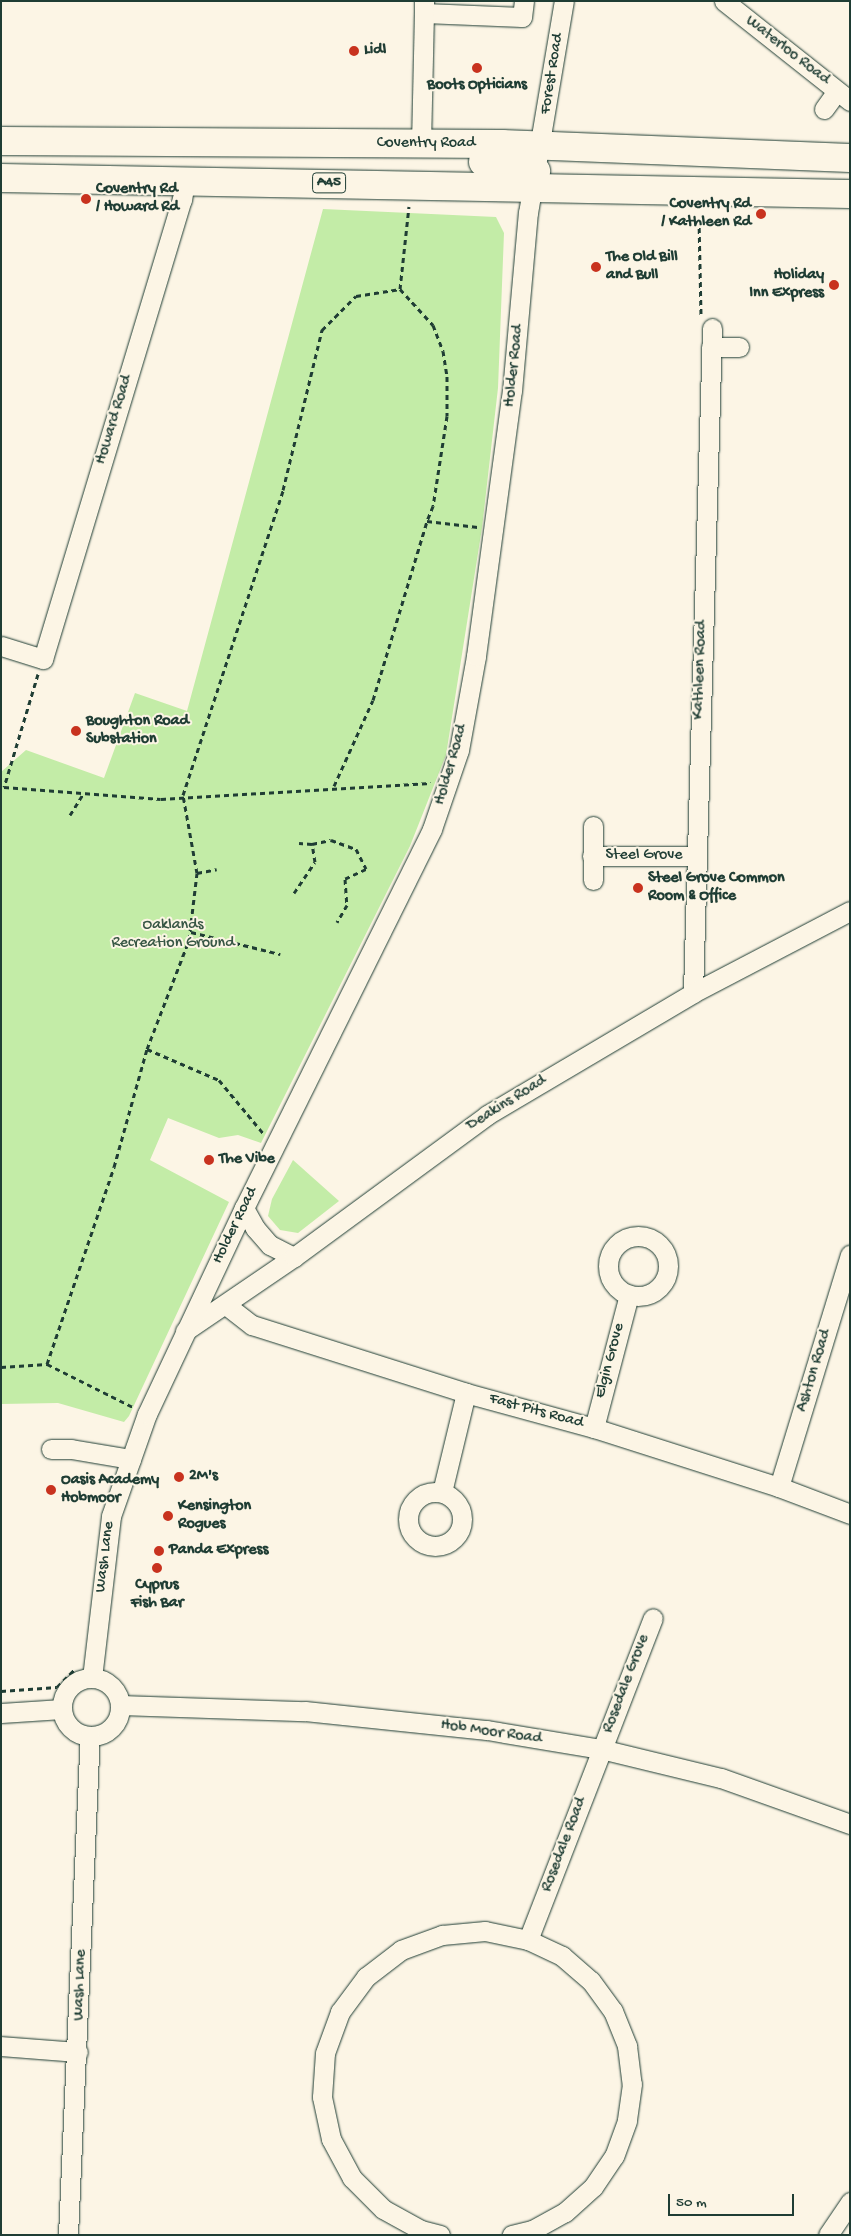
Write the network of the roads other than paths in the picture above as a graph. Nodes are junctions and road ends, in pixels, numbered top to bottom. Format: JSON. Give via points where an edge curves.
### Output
{"nodes":[{"id":1,"x":524,"y":1,"type":"edge"},
{"id":2,"x":564,"y":1,"type":"edge"},
{"id":3,"x":724,"y":1,"type":"edge"},
{"id":4,"x":424,"y":7,"type":"edge"},
{"id":5,"x":844,"y":96,"type":"edge"},
{"id":6,"x":824,"y":109,"type":"dead end"},
{"id":7,"x":1,"y":141,"type":"edge"},
{"id":8,"x":297,"y":144,"type":"junction"},
{"id":9,"x":421,"y":144,"type":"junction"},
{"id":10,"x":850,"y":158,"type":"edge"},
{"id":11,"x":537,"y":164,"type":"junction"},
{"id":12,"x":1,"y":178,"type":"edge"},
{"id":13,"x":185,"y":180,"type":"junction"},
{"id":14,"x":850,"y":194,"type":"edge"},
{"id":15,"x":712,"y":328,"type":"road end"},
{"id":16,"x":711,"y":347,"type":"junction"},
{"id":17,"x":739,"y":347,"type":"dead end"},
{"id":18,"x":1,"y":646,"type":"edge"},
{"id":19,"x":593,"y":826,"type":"dead end"},
{"id":20,"x":592,"y":856,"type":"junction"},
{"id":21,"x":695,"y":856,"type":"junction"},
{"id":22,"x":593,"y":880,"type":"dead end"},
{"id":23,"x":850,"y":911,"type":"edge"},
{"id":24,"x":693,"y":993,"type":"junction"},
{"id":25,"x":244,"y":1208,"type":"junction"},
{"id":26,"x":850,"y":1255,"type":"edge"},
{"id":27,"x":294,"y":1257,"type":"junction"},
{"id":28,"x":629,"y":1294,"type":"dead end"},
{"id":29,"x":226,"y":1305,"type":"junction"},
{"id":30,"x":185,"y":1331,"type":"junction"},
{"id":31,"x":466,"y":1393,"type":"junction"},
{"id":32,"x":594,"y":1428,"type":"junction"},
{"id":33,"x":51,"y":1449,"type":"dead end"},
{"id":34,"x":131,"y":1459,"type":"junction"},
{"id":35,"x":779,"y":1487,"type":"junction"},
{"id":36,"x":442,"y":1492,"type":"dead end"},
{"id":37,"x":850,"y":1514,"type":"edge"},
{"id":38,"x":653,"y":1618,"type":"dead end"},
{"id":39,"x":92,"y":1672,"type":"junction"},
{"id":40,"x":120,"y":1705,"type":"junction"},
{"id":41,"x":62,"y":1709,"type":"junction"},
{"id":42,"x":1,"y":1713,"type":"edge"},
{"id":43,"x":90,"y":1736,"type":"junction"},
{"id":44,"x":601,"y":1749,"type":"junction"},
{"id":45,"x":850,"y":1824,"type":"edge"},
{"id":46,"x":528,"y":1940,"type":"junction"},
{"id":47,"x":1,"y":2046,"type":"edge"},
{"id":48,"x":78,"y":2052,"type":"junction"},
{"id":49,"x":850,"y":2202,"type":"edge"},
{"id":50,"x":420,"y":2232,"type":"edge"},
{"id":51,"x":68,"y":2235,"type":"edge"},
{"id":52,"x":440,"y":2235,"type":"edge"},
{"id":53,"x":512,"y":2235,"type":"edge"},
{"id":54,"x":828,"y":2235,"type":"edge"}],
"edges":[{"from":1,"to":4,"type":"street","via":[[522,17]]},
{"from":2,"to":11,"type":"street","name":"Forest Road"},
{"from":3,"to":5,"type":"street","name":"Waterloo Road"},
{"from":4,"to":9,"type":"street"},
{"from":5,"to":6,"type":"street"},
{"from":7,"to":8,"type":"highway","name":"Coventry Road","number":"A45"},
{"from":8,"to":9,"type":"highway","name":"Coventry Road","number":"A45"},
{"from":8,"to":11,"type":"highway","via":[[339,160]]},
{"from":9,"to":11,"type":"highway","name":"Coventry Road","number":"A45"},
{"from":10,"to":11,"type":"highway","name":"Coventry Road","number":"A45"},
{"from":11,"to":13,"type":"highway","name":"Coventry Road","number":"A45","via":[[411,185]]},
{"from":11,"to":14,"type":"highway","via":[[772,176],[810,192]]},
{"from":11,"to":25,"type":"street","name":"Holder Road","via":[[512,391],[475,665],[459,750],[432,829]]},
{"from":12,"to":13,"type":"highway","name":"Coventry Road","number":"A45"},
{"from":13,"to":18,"type":"street","name":"Howard Road","via":[[182,200],[43,659]]},
{"from":15,"to":16,"type":"street","name":"Kathleen Road"},
{"from":16,"to":17,"type":"street"},
{"from":16,"to":21,"type":"street","name":"Kathleen Road"},
{"from":19,"to":20,"type":"street","name":"Steel Grove"},
{"from":20,"to":21,"type":"street","name":"Steel Grove"},
{"from":20,"to":22,"type":"street","name":"Steel Grove"},
{"from":21,"to":24,"type":"street","name":"Kathleen Road"},
{"from":23,"to":24,"type":"street","name":"Deakins Road"},
{"from":24,"to":27,"type":"street","name":"Deakins Road","via":[[487,1114]]},
{"from":25,"to":27,"type":"street","via":[[270,1245]]},
{"from":25,"to":30,"type":"street","name":"Holder Road"},
{"from":26,"to":35,"type":"street","name":"Ashton Road"},
{"from":27,"to":29,"type":"street","name":"Deakins Road"},
{"from":28,"to":32,"type":"street","name":"Elgin Grove"},
{"from":29,"to":30,"type":"street","name":"Deakins Road"},
{"from":29,"to":31,"type":"street","name":"Fast Pits Road","via":[[252,1325]]},
{"from":30,"to":34,"type":"street","name":"Wash Lane","via":[[147,1414]]},
{"from":31,"to":32,"type":"street","name":"Fast Pits Road"},
{"from":31,"to":36,"type":"street"},
{"from":32,"to":35,"type":"street","name":"Fast Pits Road"},
{"from":33,"to":34,"type":"street"},
{"from":34,"to":39,"type":"street","name":"Wash Lane","via":[[111,1516]]},
{"from":35,"to":37,"type":"street","name":"Fast Pits Road"},
{"from":38,"to":44,"type":"street","name":"Rosedale Grove"},
{"from":39,"to":40,"type":"street","via":[[113,1688]]},
{"from":39,"to":41,"type":"street","via":[[69,1688]]},
{"from":40,"to":43,"type":"street","via":[[112,1727],[102,1734]]},
{"from":40,"to":44,"type":"street","name":"Hob Moor Road","via":[[305,1711],[487,1730]]},
{"from":41,"to":42,"type":"street"},
{"from":41,"to":43,"type":"street","via":[[69,1726]]},
{"from":43,"to":48,"type":"street","name":"Wash Lane"},
{"from":44,"to":45,"type":"street","name":"Hob Moor Road","via":[[721,1778]]},
{"from":44,"to":46,"type":"street","name":"Rosedale Road"},
{"from":46,"to":50,"type":"street","via":[[485,1931],[442,1935],[401,1950],[366,1977],[340,2012],[325,2053],[322,2097],[331,2139],[352,2178],[383,2209]]},
{"from":46,"to":53,"type":"street","via":[[562,1956],[596,1988],[613,2012],[627,2046],[632,2084],[627,2121],[614,2156],[593,2187],[565,2212],[532,2230]]},
{"from":47,"to":48,"type":"street"},
{"from":48,"to":51,"type":"street","name":"Wash Lane"},
{"from":49,"to":54,"type":"street"},
{"from":50,"to":52,"type":"street"}]}
